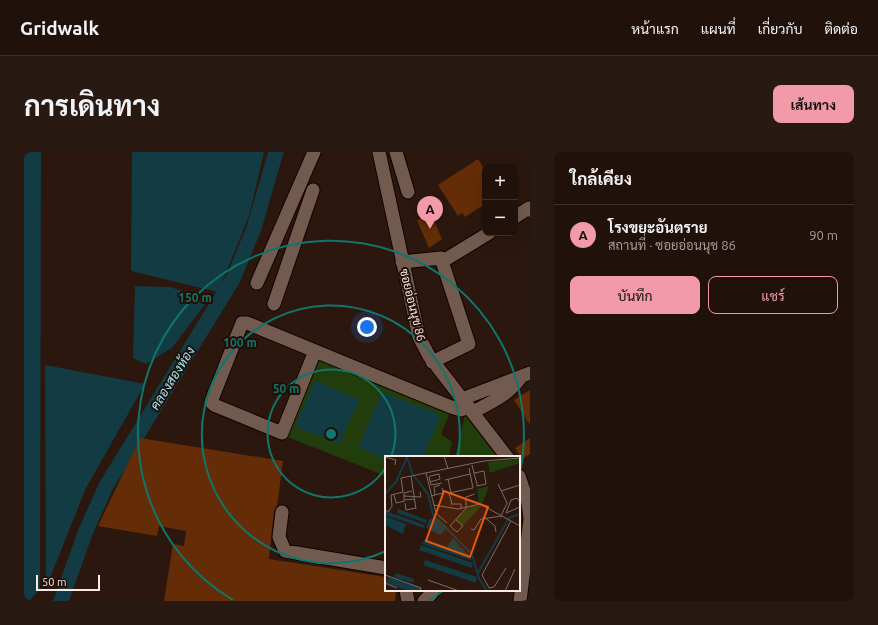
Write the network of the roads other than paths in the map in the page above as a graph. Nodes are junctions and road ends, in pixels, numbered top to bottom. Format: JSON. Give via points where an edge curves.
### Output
{"nodes":[{"id":1,"x":314,"y":152,"type":"edge"},
{"id":2,"x":379,"y":152,"type":"edge"},
{"id":3,"x":396,"y":152,"type":"edge"},
{"id":4,"x":386,"y":185,"type":"junction"},
{"id":5,"x":313,"y":190,"type":"dead end"},
{"id":6,"x":530,"y":210,"type":"edge"},
{"id":7,"x":518,"y":215,"type":"edge"},
{"id":8,"x":484,"y":236,"type":"edge"},
{"id":9,"x":272,"y":249,"type":"junction"},
{"id":10,"x":296,"y":257,"type":"junction"},
{"id":11,"x":443,"y":261,"type":"junction"},
{"id":12,"x":402,"y":262,"type":"junction"},
{"id":13,"x":257,"y":284,"type":"dead end"},
{"id":14,"x":274,"y":304,"type":"dead end"},
{"id":15,"x":315,"y":352,"type":"junction"},
{"id":16,"x":432,"y":362,"type":"junction"},
{"id":17,"x":526,"y":374,"type":"edge"},
{"id":18,"x":468,"y":406,"type":"junction"},
{"id":19,"x":506,"y":456,"type":"edge"},
{"id":20,"x":520,"y":479,"type":"edge"},
{"id":21,"x":282,"y":512,"type":"dead end"},
{"id":22,"x":530,"y":519,"type":"edge"},
{"id":23,"x":385,"y":568,"type":"edge"},
{"id":24,"x":406,"y":591,"type":"edge"},
{"id":25,"x":408,"y":601,"type":"edge"},
{"id":26,"x":520,"y":601,"type":"edge"}],
"edges":[{"from":1,"to":9,"type":"street"},
{"from":2,"to":4,"type":"street","name":"ซอยอ่อนนุช 86"},
{"from":3,"to":4,"type":"street","via":[[406,187]]},
{"from":4,"to":12,"type":"street","name":"ซอยอ่อนนุช 86"},
{"from":5,"to":10,"type":"street"},
{"from":6,"to":7,"type":"street","via":[[529,208]]},
{"from":8,"to":11,"type":"street"},
{"from":9,"to":10,"type":"street"},
{"from":9,"to":13,"type":"street"},
{"from":10,"to":14,"type":"street"},
{"from":11,"to":12,"type":"street","via":[[441,258]]},
{"from":11,"to":16,"type":"street","via":[[469,344]]},
{"from":12,"to":16,"type":"street","name":"ซอยอ่อนนุช 86","via":[[419,337]]},
{"from":15,"to":15,"type":"street","via":[[282,433],[211,402],[242,323]]},
{"from":15,"to":18,"type":"street","via":[[451,407],[461,410]]},
{"from":16,"to":18,"type":"street","name":"ซอยอ่อนนุช 86"},
{"from":17,"to":18,"type":"street"},
{"from":18,"to":19,"type":"street","name":"ซอยอ่อนนุช 86"},
{"from":20,"to":22,"type":"street"},
{"from":21,"to":23,"type":"street","via":[[280,537],[285,551]]},
{"from":22,"to":26,"type":"street"},
{"from":24,"to":25,"type":"street"}]}
